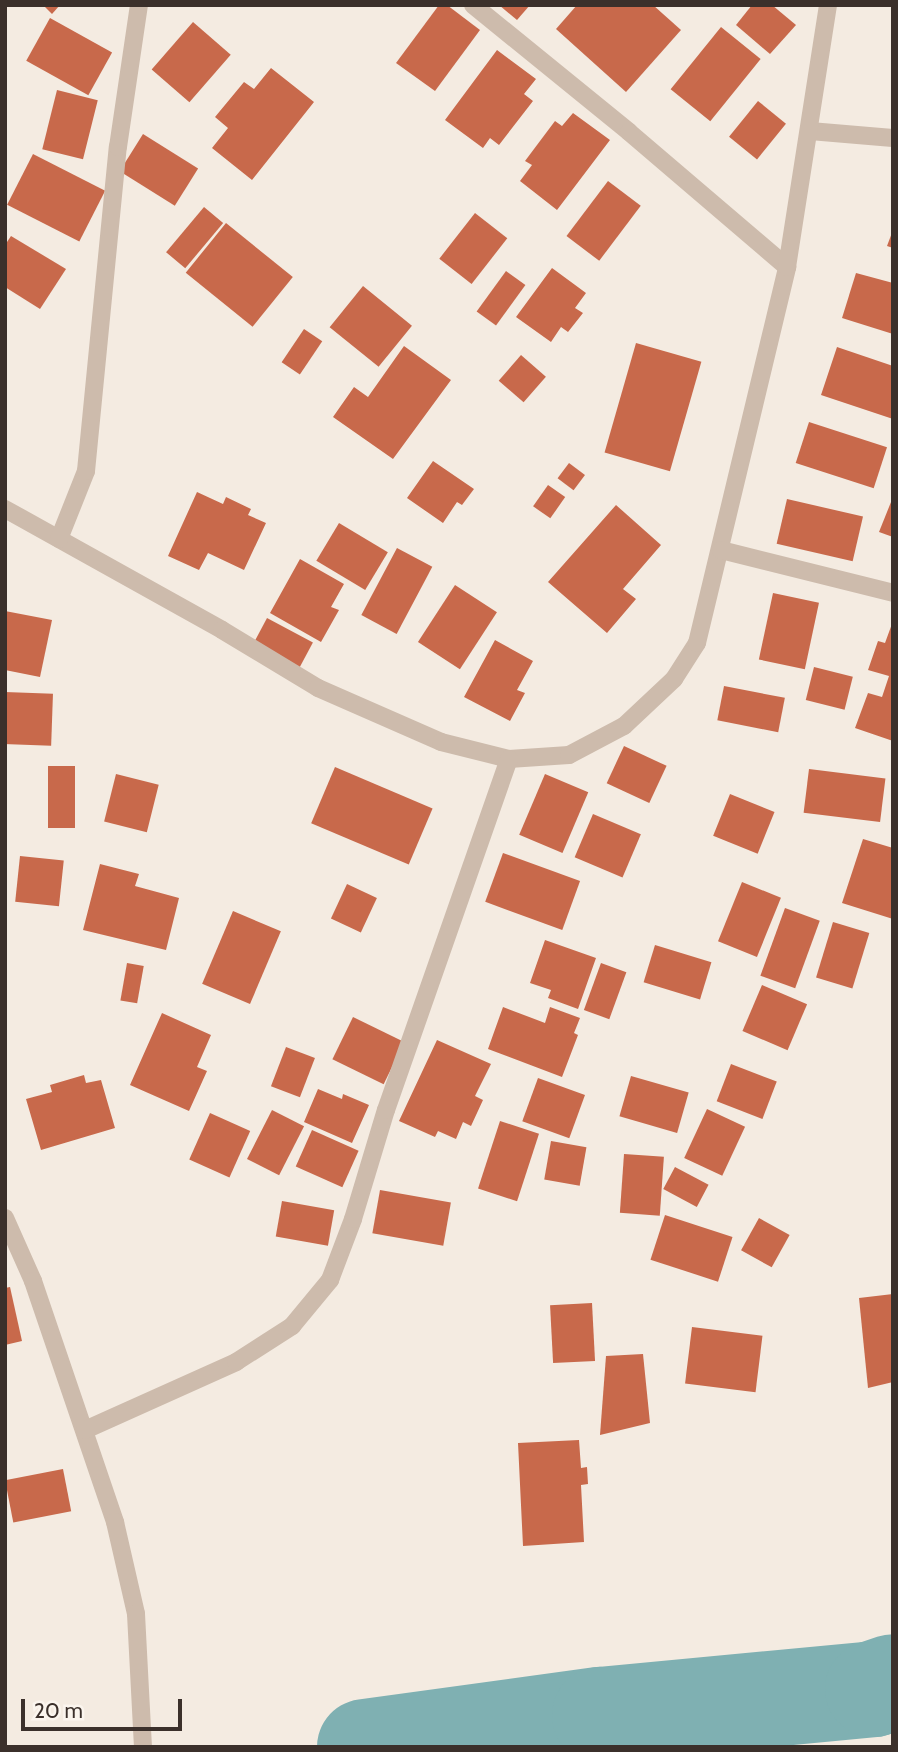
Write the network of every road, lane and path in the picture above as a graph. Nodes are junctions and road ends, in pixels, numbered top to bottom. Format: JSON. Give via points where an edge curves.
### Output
{"nodes":[{"id":1,"x":139,"y":5,"type":"edge"},
{"id":2,"x":473,"y":5,"type":"edge"},
{"id":3,"x":828,"y":5,"type":"edge"},
{"id":4,"x":810,"y":131,"type":"junction"},
{"id":5,"x":893,"y":138,"type":"edge"},
{"id":6,"x":787,"y":267,"type":"junction"},
{"id":7,"x":5,"y":509,"type":"edge"},
{"id":8,"x":60,"y":539,"type":"junction"},
{"id":9,"x":721,"y":550,"type":"junction"},
{"id":10,"x":893,"y":593,"type":"edge"},
{"id":11,"x":509,"y":759,"type":"junction"},
{"id":12,"x":5,"y":1218,"type":"edge"},
{"id":13,"x":85,"y":1430,"type":"junction"},
{"id":14,"x":144,"y":1747,"type":"edge"}],
"edges":[{"from":1,"to":8,"type":"street","via":[[117,161],[86,471]]},
{"from":2,"to":6,"type":"street"},
{"from":3,"to":4,"type":"street"},
{"from":4,"to":5,"type":"street"},
{"from":4,"to":6,"type":"street"},
{"from":6,"to":9,"type":"street"},
{"from":7,"to":8,"type":"street"},
{"from":8,"to":11,"type":"street","via":[[318,688],[441,742]]},
{"from":9,"to":10,"type":"street"},
{"from":9,"to":11,"type":"street","via":[[697,643],[674,680],[624,726],[569,755]]},
{"from":11,"to":13,"type":"street","via":[[330,1280],[292,1326],[236,1362]]},
{"from":12,"to":13,"type":"street","via":[[33,1281]]},
{"from":13,"to":14,"type":"street","via":[[115,1522],[135,1614]]}]}
